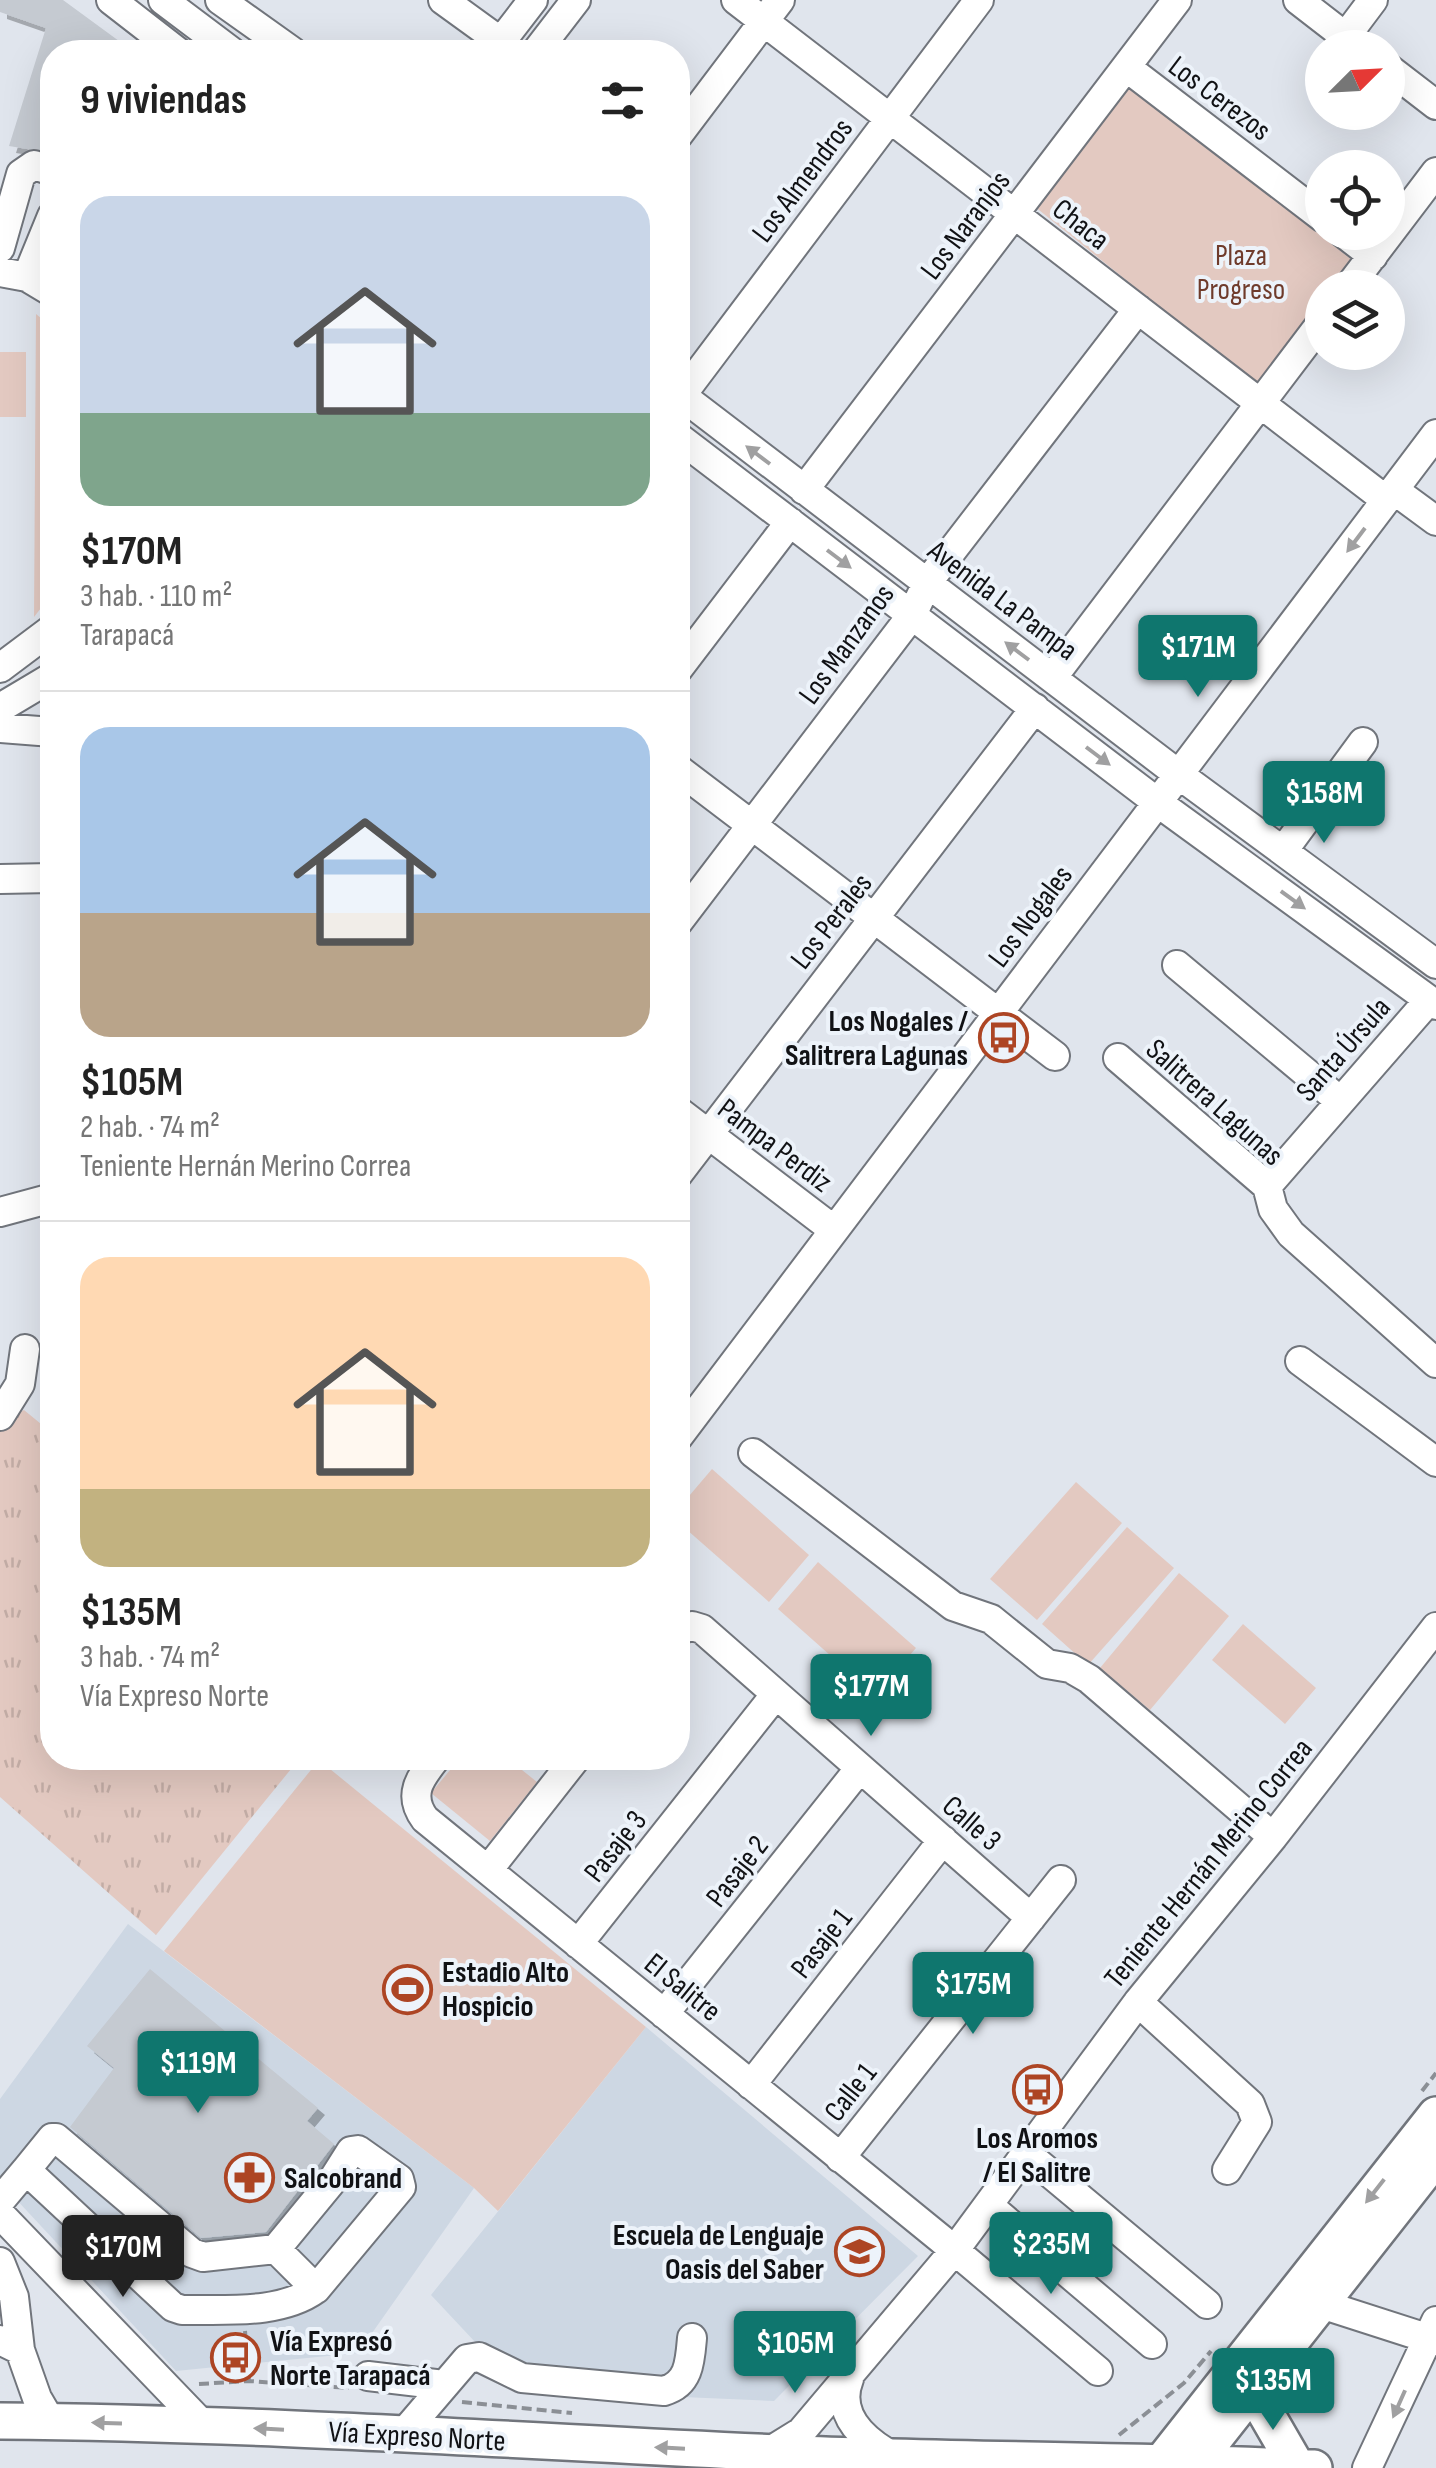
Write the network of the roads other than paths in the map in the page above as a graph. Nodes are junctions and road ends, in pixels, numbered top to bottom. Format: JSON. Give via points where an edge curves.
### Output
{"nodes":[{"id":1,"x":163,"y":0,"type":"edge"},
{"id":2,"x":220,"y":0,"type":"edge"},
{"id":3,"x":444,"y":0,"type":"edge"},
{"id":4,"x":533,"y":0,"type":"edge"},
{"id":5,"x":576,"y":0,"type":"edge"},
{"id":6,"x":736,"y":0,"type":"edge"},
{"id":7,"x":978,"y":0,"type":"edge"},
{"id":8,"x":1177,"y":0,"type":"edge"},
{"id":9,"x":1298,"y":0,"type":"edge"},
{"id":10,"x":1373,"y":0,"type":"edge"},
{"id":11,"x":118,"y":2,"type":"edge"},
{"id":12,"x":772,"y":11,"type":"edge"},
{"id":13,"x":1337,"y":30,"type":"edge"},
{"id":14,"x":1359,"y":30,"type":"edge"},
{"id":15,"x":164,"y":40,"type":"edge"},
{"id":16,"x":216,"y":40,"type":"edge"},
{"id":17,"x":277,"y":40,"type":"edge"},
{"id":18,"x":489,"y":40,"type":"edge"},
{"id":19,"x":502,"y":40,"type":"edge"},
{"id":20,"x":545,"y":40,"type":"edge"},
{"id":21,"x":1126,"y":67,"type":"junction"},
{"id":22,"x":1405,"y":81,"type":"edge"},
{"id":23,"x":1436,"y":105,"type":"edge"},
{"id":24,"x":890,"y":118,"type":"junction"},
{"id":25,"x":690,"y":119,"type":"edge"},
{"id":26,"x":40,"y":167,"type":"edge"},
{"id":27,"x":1436,"y":172,"type":"edge"},
{"id":28,"x":1305,"y":205,"type":"edge"},
{"id":29,"x":1014,"y":214,"type":"junction"},
{"id":30,"x":40,"y":234,"type":"edge"},
{"id":31,"x":0,"y":248,"type":"edge"},
{"id":32,"x":1364,"y":250,"type":"edge"},
{"id":33,"x":1372,"y":256,"type":"junction"},
{"id":34,"x":1362,"y":270,"type":"edge"},
{"id":35,"x":14,"y":274,"type":"edge"},
{"id":36,"x":40,"y":286,"type":"edge"},
{"id":37,"x":1138,"y":309,"type":"junction"},
{"id":38,"x":1305,"y":344,"type":"edge"},
{"id":39,"x":690,"y":382,"type":"edge"},
{"id":40,"x":690,"y":404,"type":"edge"},
{"id":41,"x":1260,"y":404,"type":"junction"},
{"id":42,"x":1436,"y":434,"type":"edge"},
{"id":43,"x":690,"y":446,"type":"edge"},
{"id":44,"x":804,"y":490,"type":"junction"},
{"id":45,"x":1390,"y":495,"type":"junction"},
{"id":46,"x":790,"y":522,"type":"junction"},
{"id":47,"x":1436,"y":522,"type":"edge"},
{"id":48,"x":927,"y":583,"type":"junction"},
{"id":49,"x":912,"y":615,"type":"junction"},
{"id":50,"x":40,"y":638,"type":"edge"},
{"id":51,"x":690,"y":653,"type":"edge"},
{"id":52,"x":0,"y":668,"type":"edge"},
{"id":53,"x":1052,"y":678,"type":"junction"},
{"id":54,"x":40,"y":684,"type":"edge"},
{"id":55,"x":0,"y":708,"type":"edge"},
{"id":56,"x":1035,"y":708,"type":"junction"},
{"id":57,"x":0,"y":728,"type":"edge"},
{"id":58,"x":40,"y":731,"type":"edge"},
{"id":59,"x":1363,"y":742,"type":"dead end"},
{"id":60,"x":1178,"y":774,"type":"junction"},
{"id":61,"x":690,"y":778,"type":"edge"},
{"id":62,"x":1157,"y":802,"type":"junction"},
{"id":63,"x":752,"y":825,"type":"junction"},
{"id":64,"x":1283,"y":851,"type":"junction"},
{"id":65,"x":40,"y":878,"type":"edge"},
{"id":66,"x":0,"y":879,"type":"edge"},
{"id":67,"x":690,"y":906,"type":"edge"},
{"id":68,"x":874,"y":918,"type":"junction"},
{"id":69,"x":1436,"y":964,"type":"edge"},
{"id":70,"x":1178,"y":966,"type":"dead end"},
{"id":71,"x":1433,"y":1002,"type":"edge"},
{"id":72,"x":998,"y":1012,"type":"junction"},
{"id":73,"x":1055,"y":1056,"type":"dead end"},
{"id":74,"x":1118,"y":1058,"type":"dead end"},
{"id":75,"x":1340,"y":1101,"type":"junction"},
{"id":76,"x":690,"y":1120,"type":"edge"},
{"id":77,"x":708,"y":1134,"type":"junction"},
{"id":78,"x":690,"y":1158,"type":"edge"},
{"id":79,"x":1266,"y":1186,"type":"junction"},
{"id":80,"x":40,"y":1203,"type":"edge"},
{"id":81,"x":0,"y":1212,"type":"edge"},
{"id":82,"x":834,"y":1230,"type":"junction"},
{"id":83,"x":25,"y":1349,"type":"dead end"},
{"id":84,"x":1300,"y":1361,"type":"dead end"},
{"id":85,"x":1436,"y":1362,"type":"edge"},
{"id":86,"x":0,"y":1416,"type":"edge"},
{"id":87,"x":690,"y":1421,"type":"edge"},
{"id":88,"x":753,"y":1453,"type":"dead end"},
{"id":89,"x":1436,"y":1462,"type":"edge"},
{"id":90,"x":1436,"y":1627,"type":"edge"},
{"id":91,"x":690,"y":1628,"type":"edge"},
{"id":92,"x":776,"y":1694,"type":"junction"},
{"id":93,"x":860,"y":1768,"type":"junction"},
{"id":94,"x":428,"y":1770,"type":"edge"},
{"id":95,"x":567,"y":1770,"type":"edge"},
{"id":96,"x":1273,"y":1837,"type":"junction"},
{"id":97,"x":943,"y":1840,"type":"junction"},
{"id":98,"x":488,"y":1870,"type":"junction"},
{"id":99,"x":1060,"y":1880,"type":"dead end"},
{"id":100,"x":1030,"y":1918,"type":"junction"},
{"id":101,"x":578,"y":1944,"type":"junction"},
{"id":102,"x":1138,"y":2002,"type":"junction"},
{"id":103,"x":664,"y":2014,"type":"junction"},
{"id":104,"x":751,"y":2085,"type":"junction"},
{"id":105,"x":1424,"y":2110,"type":"edge"},
{"id":106,"x":1026,"y":2154,"type":"junction"},
{"id":107,"x":1436,"y":2157,"type":"edge"},
{"id":108,"x":840,"y":2158,"type":"junction"},
{"id":109,"x":26,"y":2170,"type":"junction"},
{"id":110,"x":1226,"y":2170,"type":"dead end"},
{"id":111,"x":0,"y":2201,"type":"edge"},
{"id":112,"x":988,"y":2206,"type":"junction"},
{"id":113,"x":0,"y":2214,"type":"edge"},
{"id":114,"x":276,"y":2249,"type":"junction"},
{"id":115,"x":954,"y":2251,"type":"junction"},
{"id":116,"x":0,"y":2262,"type":"edge"},
{"id":117,"x":316,"y":2289,"type":"junction"},
{"id":118,"x":1207,"y":2304,"type":"dead end"},
{"id":119,"x":1321,"y":2304,"type":"junction"},
{"id":120,"x":1433,"y":2334,"type":"edge"},
{"id":121,"x":692,"y":2338,"type":"dead end"},
{"id":122,"x":1152,"y":2344,"type":"dead end"},
{"id":123,"x":10,"y":2345,"type":"edge"},
{"id":124,"x":1098,"y":2371,"type":"dead end"},
{"id":125,"x":368,"y":2376,"type":"dead end"},
{"id":126,"x":849,"y":2379,"type":"junction"},
{"id":127,"x":444,"y":2385,"type":"junction"},
{"id":128,"x":1253,"y":2391,"type":"junction"},
{"id":129,"x":0,"y":2422,"type":"edge"},
{"id":130,"x":51,"y":2422,"type":"junction"},
{"id":131,"x":204,"y":2426,"type":"junction"},
{"id":132,"x":402,"y":2435,"type":"junction"},
{"id":133,"x":767,"y":2452,"type":"junction"},
{"id":134,"x":896,"y":2458,"type":"junction"},
{"id":135,"x":1176,"y":2465,"type":"edge"},
{"id":136,"x":1297,"y":2467,"type":"edge"},
{"id":137,"x":1314,"y":2468,"type":"edge"},
{"id":138,"x":1367,"y":2468,"type":"edge"}],
"edges":[{"from":1,"to":16,"type":"street"},
{"from":2,"to":17,"type":"street"},
{"from":3,"to":18,"type":"street"},
{"from":4,"to":19,"type":"street"},
{"from":5,"to":20,"type":"street"},
{"from":6,"to":12,"type":"street","name":"Chaca"},
{"from":7,"to":24,"type":"street","name":"Los Almendros"},
{"from":8,"to":21,"type":"street","name":"Los Naranjos"},
{"from":9,"to":13,"type":"street"},
{"from":10,"to":14,"type":"street"},
{"from":11,"to":15,"type":"street"},
{"from":12,"to":24,"type":"street","name":"Chaca"},
{"from":12,"to":25,"type":"street"},
{"from":21,"to":28,"type":"street","name":"Los Cerezos"},
{"from":21,"to":29,"type":"street","name":"Los Naranjos"},
{"from":22,"to":23,"type":"street"},
{"from":24,"to":29,"type":"street","name":"Chaca"},
{"from":24,"to":39,"type":"street","name":"Los Almendros"},
{"from":26,"to":31,"type":"street","via":[[21,174]]},
{"from":27,"to":33,"type":"street"},
{"from":29,"to":37,"type":"street","name":"Chaca"},
{"from":29,"to":44,"type":"street","name":"Los Naranjos"},
{"from":30,"to":35,"type":"street"},
{"from":32,"to":33,"type":"street"},
{"from":33,"to":34,"type":"street"},
{"from":35,"to":36,"type":"street"},
{"from":37,"to":41,"type":"street","name":"Chaca"},
{"from":37,"to":48,"type":"street","name":"Los Manzanos"},
{"from":38,"to":41,"type":"street"},
{"from":44,"to":40,"type":"street","name":"Avenida La Pampa","one_way":true},
{"from":41,"to":45,"type":"street","name":"Chaca"},
{"from":41,"to":53,"type":"street"},
{"from":42,"to":45,"type":"street","name":"Los Nogales"},
{"from":43,"to":46,"type":"street"},
{"from":44,"to":48,"type":"street","name":"Avenida La Pampa"},
{"from":45,"to":47,"type":"street","name":"Chaca"},
{"from":45,"to":60,"type":"street","name":"Los Nogales","one_way":true},
{"from":46,"to":49,"type":"street","one_way":true},
{"from":46,"to":51,"type":"street"},
{"from":48,"to":49,"type":"street","name":"Los Manzanos"},
{"from":53,"to":48,"type":"street","name":"Avenida La Pampa","one_way":true},
{"from":49,"to":56,"type":"street"},
{"from":49,"to":63,"type":"street","name":"Los Manzanos"},
{"from":50,"to":52,"type":"street"},
{"from":53,"to":60,"type":"street","name":"Avenida La Pampa"},
{"from":54,"to":55,"type":"street"},
{"from":56,"to":62,"type":"street","one_way":true},
{"from":56,"to":68,"type":"street","name":"Los Perales"},
{"from":57,"to":58,"type":"street"},
{"from":59,"to":64,"type":"street"},
{"from":60,"to":62,"type":"street","name":"Los Nogales"},
{"from":60,"to":64,"type":"street","name":"Avenida La Pampa"},
{"from":61,"to":63,"type":"street"},
{"from":62,"to":71,"type":"street","one_way":true},
{"from":62,"to":72,"type":"street","name":"Los Nogales"},
{"from":63,"to":67,"type":"street","name":"Los Manzanos"},
{"from":63,"to":68,"type":"street"},
{"from":64,"to":69,"type":"street","name":"Avenida La Pampa"},
{"from":65,"to":66,"type":"street"},
{"from":68,"to":72,"type":"street"},
{"from":68,"to":77,"type":"street","name":"Los Perales"},
{"from":70,"to":75,"type":"street"},
{"from":71,"to":75,"type":"street","name":"Santa Úrsula"},
{"from":72,"to":73,"type":"street"},
{"from":72,"to":82,"type":"street","name":"Los Nogales"},
{"from":74,"to":79,"type":"street","name":"Salitrera Lagunas"},
{"from":75,"to":79,"type":"street","name":"Santa Úrsula"},
{"from":76,"to":77,"type":"street","name":"Pampa Perdiz"},
{"from":77,"to":78,"type":"street","name":"Los Perales"},
{"from":77,"to":82,"type":"street","name":"Pampa Perdiz"},
{"from":79,"to":85,"type":"street","name":"Salitrera Lagunas","via":[[1291,1234]]},
{"from":80,"to":81,"type":"street"},
{"from":82,"to":87,"type":"street","name":"Los Nogales"},
{"from":83,"to":86,"type":"street","via":[[20,1384]]},
{"from":84,"to":89,"type":"street"},
{"from":88,"to":96,"type":"street","via":[[953,1606],[991,1618],[1047,1664],[1089,1679]]},
{"from":90,"to":96,"type":"street","name":"Teniente Hernán Merino Correa"},
{"from":91,"to":92,"type":"street","name":"Calle 3","via":[[702,1629]]},
{"from":92,"to":93,"type":"street","name":"Calle 3"},
{"from":92,"to":101,"type":"street","name":"Pasaje 3"},
{"from":93,"to":97,"type":"street","name":"Calle 3"},
{"from":93,"to":103,"type":"street","name":"Pasaje 2"},
{"from":94,"to":98,"type":"street","name":"El Salitre","via":[[417,1785],[417,1806]]},
{"from":95,"to":98,"type":"street"},
{"from":96,"to":102,"type":"street","name":"Teniente Hernán Merino Correa"},
{"from":97,"to":100,"type":"street","name":"Calle 3"},
{"from":97,"to":104,"type":"street","name":"Pasaje 1"},
{"from":98,"to":101,"type":"street","name":"El Salitre"},
{"from":99,"to":100,"type":"street","name":"Calle 1"},
{"from":100,"to":108,"type":"street","name":"Calle 1"},
{"from":101,"to":103,"type":"street","name":"El Salitre"},
{"from":102,"to":106,"type":"street","name":"Teniente Hernán Merino Correa"},
{"from":102,"to":110,"type":"street","via":[[1255,2112],[1257,2122]]},
{"from":103,"to":104,"type":"street","name":"El Salitre"},
{"from":104,"to":108,"type":"street","name":"El Salitre"},
{"from":105,"to":135,"type":"main road","one_way":true},
{"from":106,"to":112,"type":"street","name":"Teniente Hernán Merino Correa"},
{"from":106,"to":118,"type":"street"},
{"from":107,"to":119,"type":"main road"},
{"from":108,"to":115,"type":"street","name":"El Salitre"},
{"from":109,"to":111,"type":"street"},
{"from":109,"to":114,"type":"street","via":[[56,2138],[192,2253]]},
{"from":109,"to":117,"type":"street","via":[[174,2308],[294,2302]]},
{"from":112,"to":115,"type":"street","name":"Teniente Hernán Merino Correa"},
{"from":112,"to":122,"type":"street"},
{"from":113,"to":131,"type":"street"},
{"from":114,"to":117,"type":"street"},
{"from":114,"to":117,"type":"street","via":[[351,2151],[400,2179],[401,2187]]},
{"from":115,"to":124,"type":"street","name":"El Salitre"},
{"from":115,"to":126,"type":"street","name":"Teniente Hernán Merino Correa"},
{"from":116,"to":123,"type":"street","via":[[14,2297]]},
{"from":119,"to":120,"type":"street"},
{"from":119,"to":128,"type":"main road"},
{"from":120,"to":138,"type":"street","one_way":true},
{"from":121,"to":127,"type":"street","via":[[684,2379],[664,2391],[522,2378],[479,2357],[467,2359]]},
{"from":123,"to":130,"type":"street"},
{"from":125,"to":127,"type":"street"},
{"from":126,"to":133,"type":"street","name":"Teniente Hernán Merino Correa","via":[[802,2432]]},
{"from":126,"to":134,"type":"street","via":[[845,2403],[852,2422]]},
{"from":127,"to":132,"type":"street"},
{"from":128,"to":135,"type":"main road"},
{"from":128,"to":136,"type":"main road"},
{"from":129,"to":130,"type":"main road","name":"Vía Expreso Norte"},
{"from":131,"to":130,"type":"main road","name":"Vía Expreso Norte","one_way":true},
{"from":132,"to":131,"type":"main road","name":"Vía Expreso Norte","one_way":true},
{"from":133,"to":132,"type":"main road","name":"Vía Expreso Norte","one_way":true},
{"from":133,"to":134,"type":"main road","name":"Vía Expreso Norte"},
{"from":134,"to":135,"type":"main road","name":"Vía Expreso Norte"},
{"from":135,"to":136,"type":"main road","name":"Vía Expreso Norte"},
{"from":136,"to":137,"type":"main road","name":"Vía Expreso Norte"}]}
